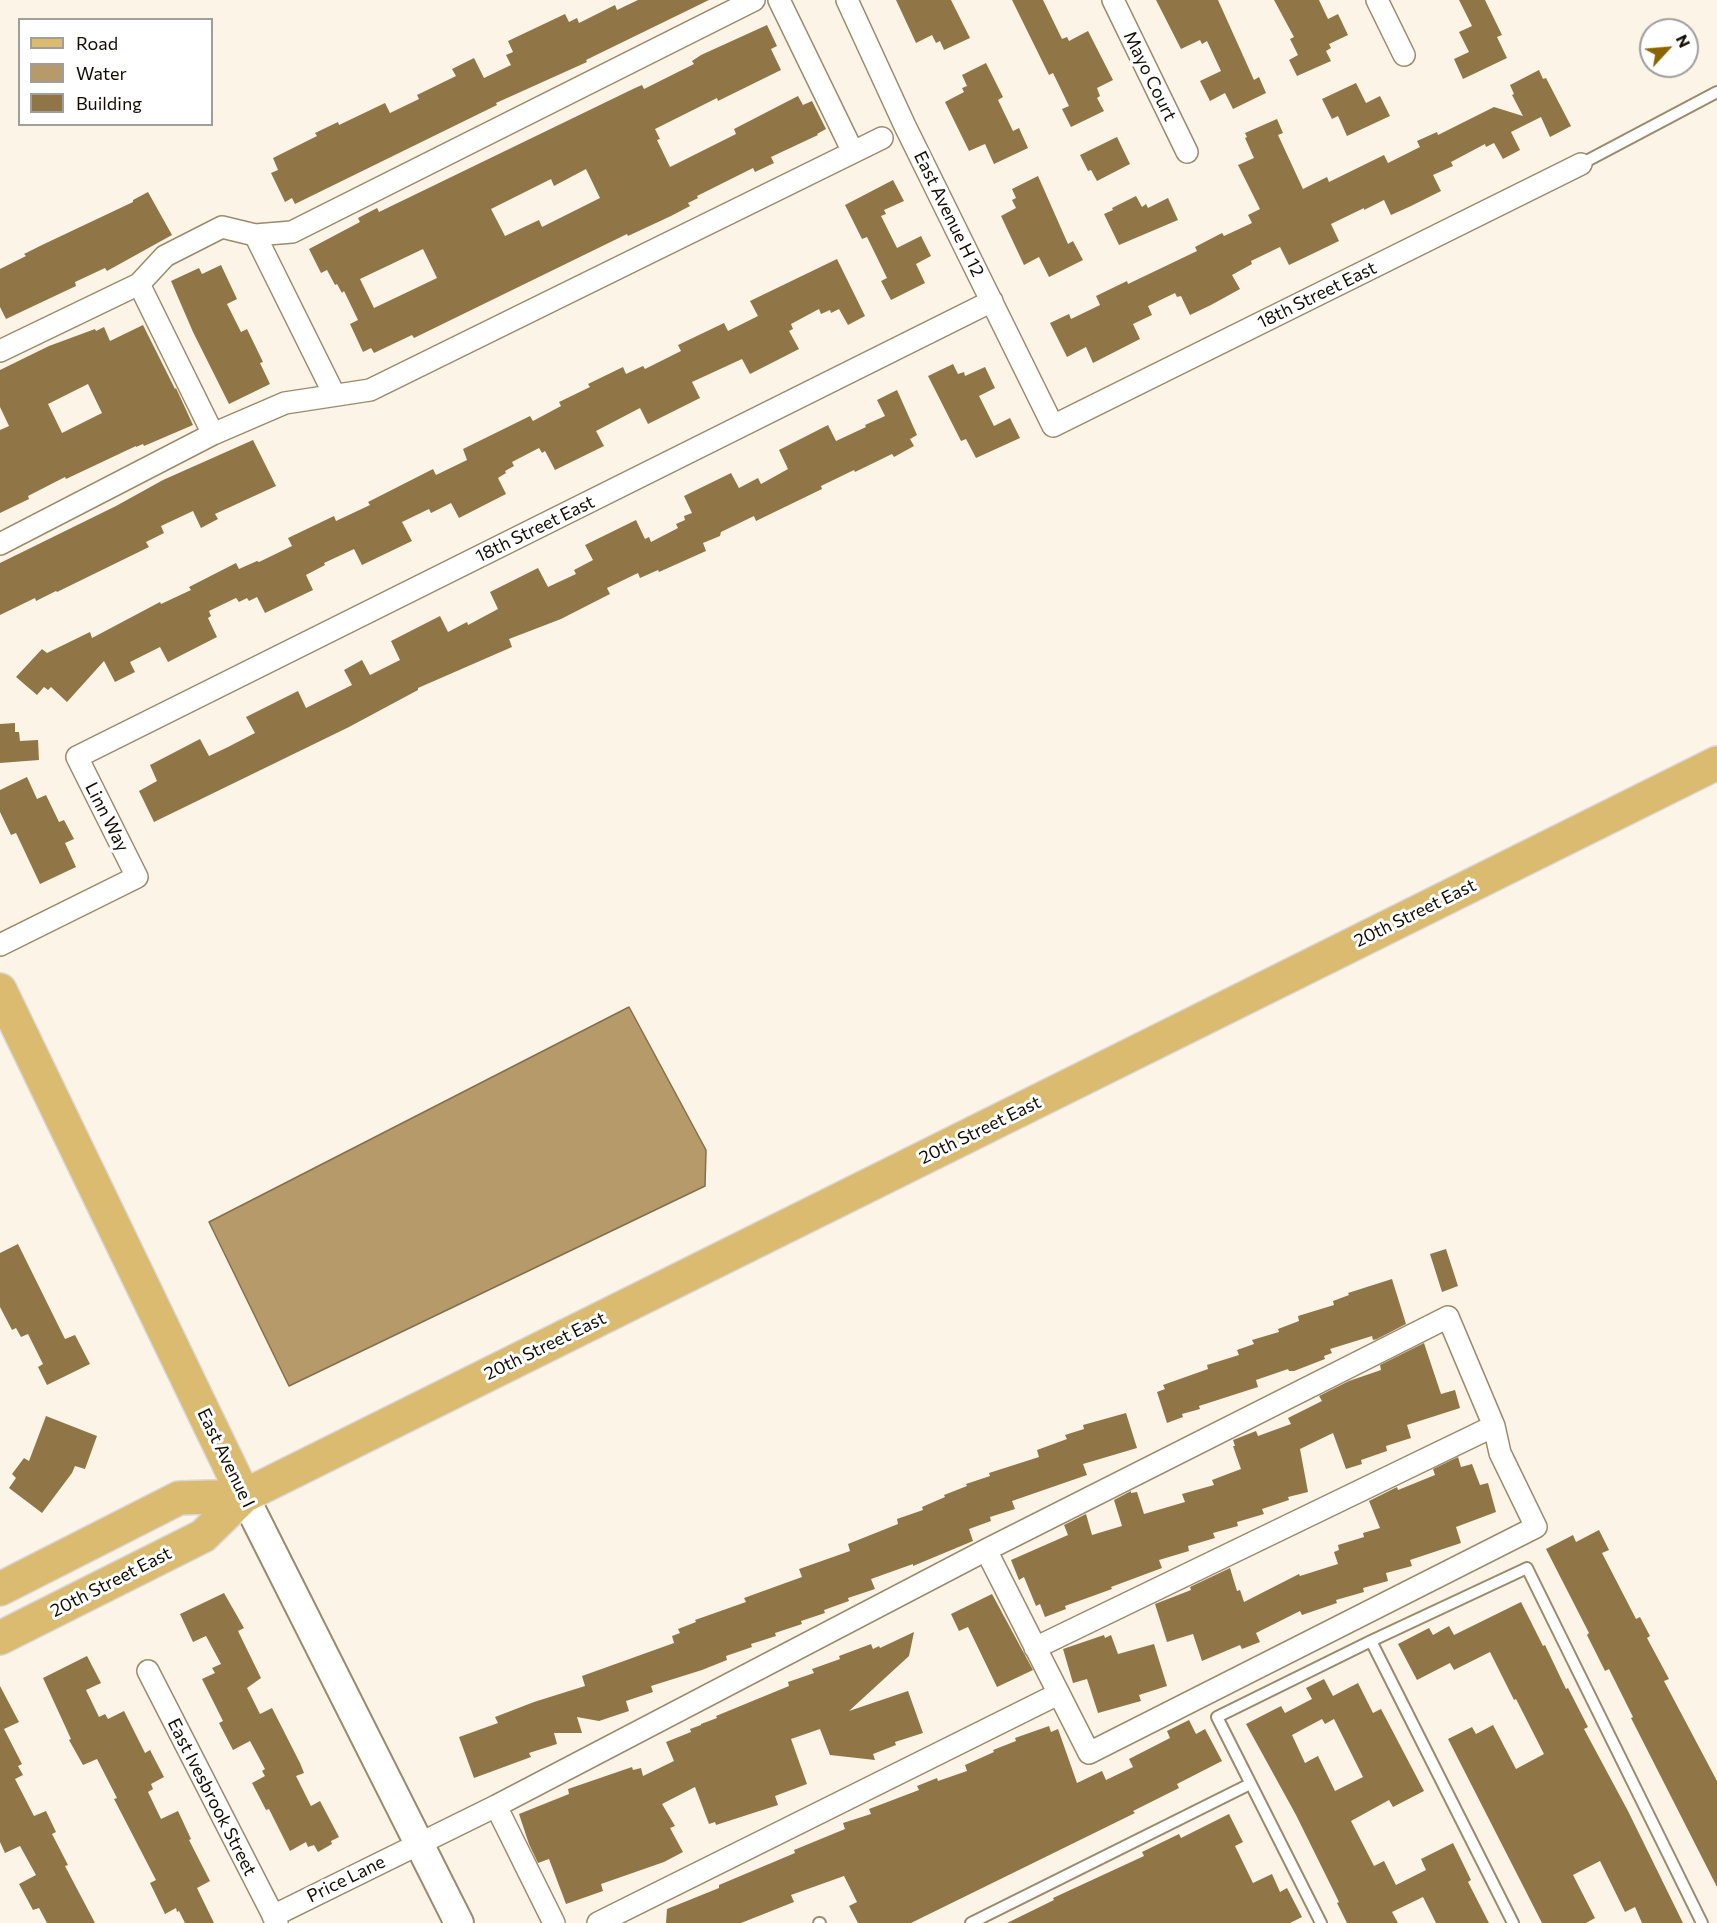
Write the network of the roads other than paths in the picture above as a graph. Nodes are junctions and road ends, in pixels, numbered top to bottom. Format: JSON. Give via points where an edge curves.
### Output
{"nodes":[{"id":1,"x":754,"y":0,"type":"edge"},
{"id":2,"x":779,"y":0,"type":"edge"},
{"id":3,"x":847,"y":0,"type":"edge"},
{"id":4,"x":1113,"y":0,"type":"edge"},
{"id":5,"x":1377,"y":0,"type":"edge"},
{"id":6,"x":1404,"y":55,"type":"dead end"},
{"id":7,"x":1717,"y":92,"type":"edge"},
{"id":8,"x":882,"y":138,"type":"dead end"},
{"id":9,"x":1187,"y":152,"type":"dead end"},
{"id":10,"x":853,"y":153,"type":"junction"},
{"id":11,"x":1581,"y":164,"type":"joint"},
{"id":12,"x":255,"y":235,"type":"junction"},
{"id":13,"x":139,"y":284,"type":"junction"},
{"id":14,"x":992,"y":302,"type":"junction"},
{"id":15,"x":0,"y":351,"type":"edge"},
{"id":16,"x":334,"y":394,"type":"junction"},
{"id":17,"x":1053,"y":426,"type":"joint"},
{"id":18,"x":213,"y":434,"type":"junction"},
{"id":19,"x":0,"y":544,"type":"edge"},
{"id":20,"x":77,"y":757,"type":"joint"},
{"id":21,"x":1717,"y":763,"type":"edge"},
{"id":22,"x":0,"y":945,"type":"edge"},
{"id":23,"x":0,"y":990,"type":"edge"},
{"id":24,"x":1494,"y":1426,"type":"junction"},
{"id":25,"x":244,"y":1496,"type":"junction"},
{"id":26,"x":986,"y":1550,"type":"junction"},
{"id":27,"x":0,"y":1589,"type":"edge"},
{"id":28,"x":0,"y":1638,"type":"edge"},
{"id":29,"x":1371,"y":1641,"type":"junction"},
{"id":30,"x":1035,"y":1648,"type":"junction"},
{"id":31,"x":148,"y":1671,"type":"dead end"},
{"id":32,"x":1058,"y":1694,"type":"junction"},
{"id":33,"x":1250,"y":1784,"type":"junction"},
{"id":34,"x":496,"y":1806,"type":"junction"},
{"id":35,"x":420,"y":1843,"type":"junction"},
{"id":36,"x":275,"y":1919,"type":"edge"},
{"id":37,"x":459,"y":1923,"type":"edge"},
{"id":38,"x":554,"y":1923,"type":"edge"},
{"id":39,"x":598,"y":1923,"type":"edge"},
{"id":40,"x":971,"y":1923,"type":"edge"},
{"id":41,"x":1321,"y":1923,"type":"edge"},
{"id":42,"x":1513,"y":1923,"type":"edge"},
{"id":43,"x":1702,"y":1923,"type":"edge"}],
"edges":[{"from":1,"to":12,"type":"street","via":[[292,232]]},
{"from":2,"to":10,"type":"street"},
{"from":3,"to":14,"type":"street","name":"East Avenue H 12"},
{"from":4,"to":9,"type":"street","name":"Mayo Court"},
{"from":5,"to":6,"type":"street"},
{"from":7,"to":11,"type":"lane"},
{"from":8,"to":10,"type":"street"},
{"from":10,"to":16,"type":"street","via":[[370,390]]},
{"from":11,"to":17,"type":"street","name":"18th Street East"},
{"from":12,"to":13,"type":"street","via":[[222,227],[165,256]]},
{"from":12,"to":16,"type":"street"},
{"from":13,"to":15,"type":"street"},
{"from":13,"to":18,"type":"street"},
{"from":14,"to":17,"type":"street","name":"East Avenue H 12"},
{"from":14,"to":20,"type":"street","name":"18th Street East"},
{"from":16,"to":18,"type":"street","via":[[285,403]]},
{"from":18,"to":19,"type":"street"},
{"from":20,"to":22,"type":"street","name":"Linn Way","via":[[137,877]]},
{"from":21,"to":25,"type":"main road","name":"20th Street East"},
{"from":23,"to":25,"type":"main road","name":"East Avenue I"},
{"from":24,"to":26,"type":"street","name":"Price Lane","via":[[1448,1317]]},
{"from":24,"to":30,"type":"street"},
{"from":24,"to":32,"type":"street","via":[[1500,1454],[1536,1527],[1089,1753]]},
{"from":25,"to":27,"type":"main road","name":"20th Street East","via":[[179,1498]]},
{"from":25,"to":28,"type":"main road","name":"20th Street East","via":[[203,1536]]},
{"from":25,"to":35,"type":"main road","name":"East Avenue I"},
{"from":26,"to":30,"type":"street"},
{"from":26,"to":34,"type":"street","name":"Price Lane"},
{"from":29,"to":33,"type":"lane","via":[[1217,1717]]},
{"from":29,"to":42,"type":"lane"},
{"from":29,"to":43,"type":"lane","via":[[1527,1568]]},
{"from":30,"to":32,"type":"street"},
{"from":31,"to":36,"type":"street","name":"East Ivesbrook Street"},
{"from":32,"to":39,"type":"street"},
{"from":33,"to":40,"type":"lane"},
{"from":33,"to":41,"type":"lane"},
{"from":34,"to":35,"type":"street","name":"Price Lane"},
{"from":34,"to":38,"type":"street"},
{"from":35,"to":36,"type":"street","name":"Price Lane"},
{"from":35,"to":37,"type":"main road","name":"East Avenue I"}]}
